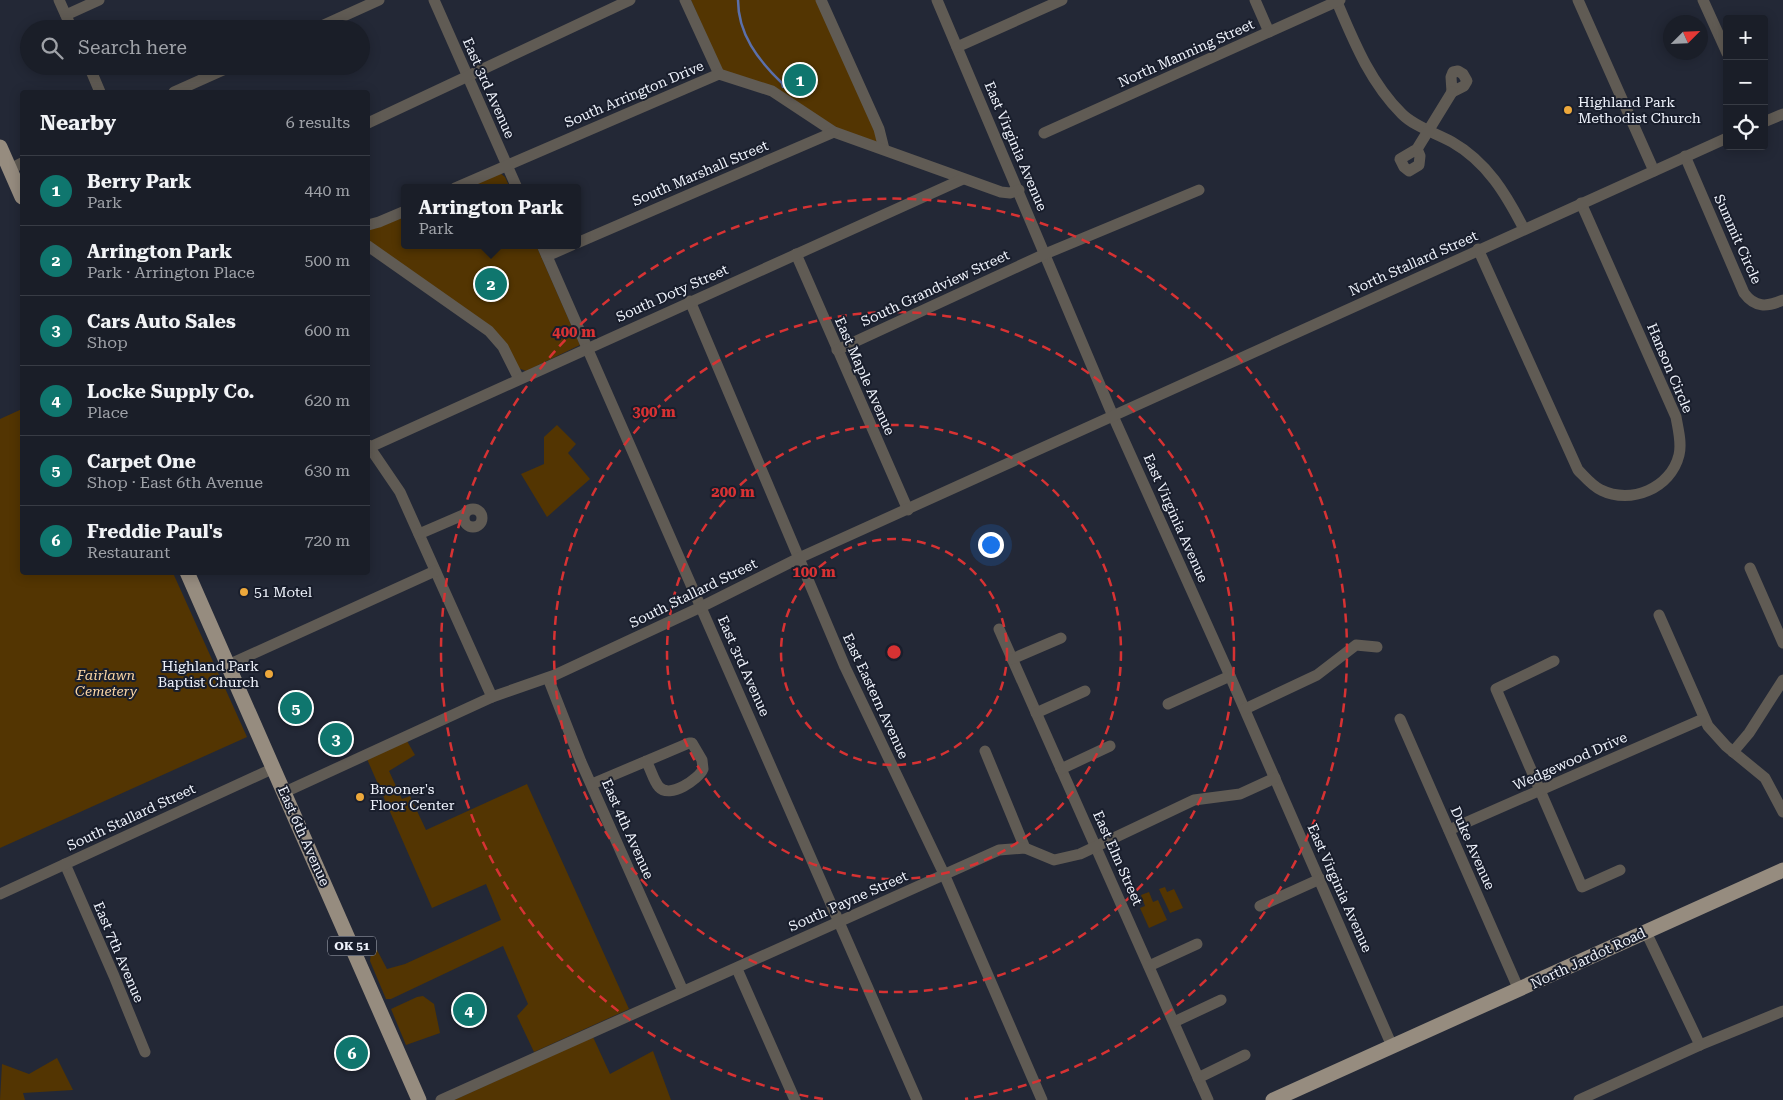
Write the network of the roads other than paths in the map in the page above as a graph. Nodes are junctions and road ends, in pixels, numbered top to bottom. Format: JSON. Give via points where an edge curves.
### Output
{"nodes":[{"id":1,"x":59,"y":0,"type":"edge"},
{"id":2,"x":100,"y":0,"type":"edge"},
{"id":3,"x":379,"y":0,"type":"edge"},
{"id":4,"x":434,"y":0,"type":"edge"},
{"id":5,"x":630,"y":0,"type":"edge"},
{"id":6,"x":685,"y":0,"type":"edge"},
{"id":7,"x":821,"y":0,"type":"edge"},
{"id":8,"x":937,"y":0,"type":"edge"},
{"id":9,"x":1062,"y":0,"type":"edge"},
{"id":10,"x":1255,"y":0,"type":"edge"},
{"id":11,"x":1578,"y":0,"type":"edge"},
{"id":12,"x":1338,"y":1,"type":"edge"},
{"id":13,"x":1706,"y":1,"type":"edge"},
{"id":14,"x":66,"y":15,"type":"junction"},
{"id":15,"x":68,"y":20,"type":"edge"},
{"id":16,"x":335,"y":20,"type":"edge"},
{"id":17,"x":1269,"y":32,"type":"junction"},
{"id":18,"x":1723,"y":43,"type":"edge"},
{"id":19,"x":957,"y":47,"type":"junction"},
{"id":20,"x":719,"y":74,"type":"junction"},
{"id":21,"x":93,"y":75,"type":"edge"},
{"id":22,"x":212,"y":75,"type":"edge"},
{"id":23,"x":468,"y":77,"type":"junction"},
{"id":24,"x":99,"y":90,"type":"edge"},
{"id":25,"x":178,"y":90,"type":"edge"},
{"id":26,"x":1452,"y":92,"type":"dead end"},
{"id":27,"x":1783,"y":114,"type":"edge"},
{"id":28,"x":1768,"y":120,"type":"edge"},
{"id":29,"x":370,"y":122,"type":"edge"},
{"id":30,"x":1428,"y":130,"type":"junction"},
{"id":31,"x":834,"y":132,"type":"junction"},
{"id":32,"x":1044,"y":133,"type":"dead end"},
{"id":33,"x":1723,"y":140,"type":"edge"},
{"id":34,"x":0,"y":147,"type":"edge"},
{"id":35,"x":884,"y":149,"type":"junction"},
{"id":36,"x":1417,"y":149,"type":"dead end"},
{"id":37,"x":1685,"y":156,"type":"junction"},
{"id":38,"x":506,"y":164,"type":"junction"},
{"id":39,"x":16,"y":166,"type":"edge"},
{"id":40,"x":1654,"y":171,"type":"junction"},
{"id":41,"x":963,"y":179,"type":"junction"},
{"id":42,"x":464,"y":184,"type":"edge"},
{"id":43,"x":515,"y":184,"type":"edge"},
{"id":44,"x":20,"y":187,"type":"edge"},
{"id":45,"x":1019,"y":190,"type":"junction"},
{"id":46,"x":1199,"y":190,"type":"dead end"},
{"id":47,"x":1581,"y":203,"type":"junction"},
{"id":48,"x":401,"y":213,"type":"edge"},
{"id":49,"x":370,"y":224,"type":"edge"},
{"id":50,"x":1524,"y":229,"type":"junction"},
{"id":51,"x":581,"y":241,"type":"edge"},
{"id":52,"x":370,"y":247,"type":"edge"},
{"id":53,"x":544,"y":249,"type":"edge"},
{"id":54,"x":563,"y":249,"type":"edge"},
{"id":55,"x":1478,"y":249,"type":"junction"},
{"id":56,"x":796,"y":254,"type":"junction"},
{"id":57,"x":1045,"y":254,"type":"junction"},
{"id":58,"x":547,"y":256,"type":"junction"},
{"id":59,"x":1783,"y":300,"type":"edge"},
{"id":60,"x":690,"y":301,"type":"junction"},
{"id":61,"x":587,"y":347,"type":"junction"},
{"id":62,"x":837,"y":350,"type":"junction"},
{"id":63,"x":519,"y":379,"type":"junction"},
{"id":64,"x":1113,"y":416,"type":"junction"},
{"id":65,"x":370,"y":446,"type":"edge"},
{"id":66,"x":370,"y":450,"type":"edge"},
{"id":67,"x":908,"y":510,"type":"junction"},
{"id":68,"x":462,"y":515,"type":"dead end"},
{"id":69,"x":418,"y":534,"type":"junction"},
{"id":70,"x":799,"y":558,"type":"junction"},
{"id":71,"x":1750,"y":568,"type":"dead end"},
{"id":72,"x":435,"y":571,"type":"junction"},
{"id":73,"x":188,"y":575,"type":"edge"},
{"id":74,"x":701,"y":607,"type":"junction"},
{"id":75,"x":1659,"y":615,"type":"dead end"},
{"id":76,"x":999,"y":629,"type":"dead end"},
{"id":77,"x":1061,"y":638,"type":"dead end"},
{"id":78,"x":1783,"y":642,"type":"edge"},
{"id":79,"x":1377,"y":647,"type":"dead end"},
{"id":80,"x":1012,"y":659,"type":"junction"},
{"id":81,"x":1554,"y":661,"type":"dead end"},
{"id":82,"x":228,"y":665,"type":"junction"},
{"id":83,"x":1230,"y":676,"type":"junction"},
{"id":84,"x":548,"y":678,"type":"junction"},
{"id":85,"x":1783,"y":680,"type":"edge"},
{"id":86,"x":1085,"y":691,"type":"dead end"},
{"id":87,"x":492,"y":697,"type":"junction"},
{"id":88,"x":1168,"y":704,"type":"dead end"},
{"id":89,"x":1245,"y":709,"type":"junction"},
{"id":90,"x":1036,"y":713,"type":"junction"},
{"id":91,"x":1400,"y":719,"type":"dead end"},
{"id":92,"x":1704,"y":719,"type":"junction"},
{"id":93,"x":1110,"y":746,"type":"dead end"},
{"id":94,"x":985,"y":751,"type":"dead end"},
{"id":95,"x":1733,"y":752,"type":"junction"},
{"id":96,"x":646,"y":761,"type":"junction"},
{"id":97,"x":274,"y":768,"type":"junction"},
{"id":98,"x":1061,"y":769,"type":"junction"},
{"id":99,"x":1275,"y":778,"type":"junction"},
{"id":100,"x":592,"y":784,"type":"junction"},
{"id":101,"x":1540,"y":790,"type":"junction"},
{"id":102,"x":284,"y":792,"type":"junction"},
{"id":103,"x":1783,"y":812,"type":"edge"},
{"id":104,"x":1449,"y":830,"type":"junction"},
{"id":105,"x":1096,"y":846,"type":"junction"},
{"id":106,"x":1024,"y":848,"type":"junction"},
{"id":107,"x":64,"y":864,"type":"junction"},
{"id":108,"x":1620,"y":870,"type":"dead end"},
{"id":109,"x":1783,"y":870,"type":"edge"},
{"id":110,"x":944,"y":874,"type":"junction"},
{"id":111,"x":1320,"y":879,"type":"junction"},
{"id":112,"x":0,"y":894,"type":"edge"},
{"id":113,"x":1260,"y":906,"type":"dead end"},
{"id":114,"x":838,"y":921,"type":"junction"},
{"id":115,"x":1646,"y":932,"type":"junction"},
{"id":116,"x":1197,"y":944,"type":"dead end"},
{"id":117,"x":1149,"y":966,"type":"junction"},
{"id":118,"x":738,"y":968,"type":"junction"},
{"id":119,"x":1519,"y":990,"type":"junction"},
{"id":120,"x":683,"y":991,"type":"junction"},
{"id":121,"x":1221,"y":1000,"type":"dead end"},
{"id":122,"x":1783,"y":1011,"type":"edge"},
{"id":123,"x":1174,"y":1022,"type":"junction"},
{"id":124,"x":1700,"y":1045,"type":"junction"},
{"id":125,"x":1392,"y":1046,"type":"junction"},
{"id":126,"x":145,"y":1052,"type":"dead end"},
{"id":127,"x":1245,"y":1055,"type":"dead end"},
{"id":128,"x":1198,"y":1078,"type":"junction"},
{"id":129,"x":419,"y":1100,"type":"edge"},
{"id":130,"x":442,"y":1100,"type":"edge"},
{"id":131,"x":795,"y":1100,"type":"edge"},
{"id":132,"x":917,"y":1100,"type":"edge"},
{"id":133,"x":1042,"y":1100,"type":"edge"},
{"id":134,"x":1208,"y":1100,"type":"edge"},
{"id":135,"x":1273,"y":1100,"type":"edge"},
{"id":136,"x":1579,"y":1100,"type":"edge"}],
"edges":[{"from":1,"to":14,"type":"street"},
{"from":2,"to":14,"type":"street"},
{"from":3,"to":16,"type":"street"},
{"from":4,"to":23,"type":"street","name":"East 3rd Avenue"},
{"from":5,"to":23,"type":"street"},
{"from":6,"to":20,"type":"street"},
{"from":7,"to":35,"type":"street","via":[[879,129]]},
{"from":8,"to":19,"type":"street","name":"East Virginia Avenue"},
{"from":9,"to":19,"type":"street"},
{"from":10,"to":17,"type":"street"},
{"from":11,"to":40,"type":"street"},
{"from":12,"to":17,"type":"street","name":"North Manning Street"},
{"from":12,"to":30,"type":"street","via":[[1357,50],[1374,82],[1403,115]]},
{"from":13,"to":18,"type":"street"},
{"from":14,"to":15,"type":"street"},
{"from":17,"to":32,"type":"street","name":"North Manning Street"},
{"from":19,"to":45,"type":"street","name":"East Virginia Avenue"},
{"from":20,"to":31,"type":"street","name":"South Arrington Drive","via":[[772,91]]},
{"from":20,"to":38,"type":"street","name":"South Arrington Drive"},
{"from":21,"to":24,"type":"street"},
{"from":22,"to":25,"type":"street"},
{"from":23,"to":29,"type":"street"},
{"from":23,"to":38,"type":"street","name":"East 3rd Avenue"},
{"from":26,"to":30,"type":"street"},
{"from":27,"to":28,"type":"street"},
{"from":30,"to":36,"type":"street"},
{"from":30,"to":50,"type":"street","via":[[1486,167],[1512,204]]},
{"from":31,"to":35,"type":"street","name":"South Arrington Drive"},
{"from":31,"to":51,"type":"street","name":"South Marshall Street"},
{"from":33,"to":37,"type":"street","name":"North Stallard Street"},
{"from":34,"to":39,"type":"main road"},
{"from":35,"to":41,"type":"street","name":"South Arrington Drive"},
{"from":37,"to":40,"type":"street","name":"North Stallard Street"},
{"from":37,"to":59,"type":"street","name":"Summit Circle","via":[[1744,293],[1756,305],[1770,306]]},
{"from":38,"to":42,"type":"street","name":"South Arrington Drive"},
{"from":38,"to":43,"type":"street","name":"East 3rd Avenue"},
{"from":39,"to":44,"type":"main road"},
{"from":40,"to":47,"type":"street","name":"North Stallard Street"},
{"from":41,"to":45,"type":"street","name":"South Arrington Drive","via":[[1001,192]]},
{"from":41,"to":56,"type":"street","name":"South Doty Street"},
{"from":45,"to":57,"type":"street","name":"East Virginia Avenue"},
{"from":46,"to":57,"type":"street","name":"South Grandview Street"},
{"from":47,"to":50,"type":"street","name":"North Stallard Street"},
{"from":47,"to":55,"type":"street","name":"Hanson Circle","via":[[1676,417],[1680,440],[1676,464],[1668,478],[1651,490],[1620,497],[1601,490],[1578,470]]},
{"from":48,"to":49,"type":"street"},
{"from":50,"to":55,"type":"street","name":"North Stallard Street"},
{"from":52,"to":63,"type":"street","via":[[489,331],[502,346]]},
{"from":53,"to":58,"type":"street","name":"East 3rd Avenue"},
{"from":54,"to":58,"type":"street"},
{"from":55,"to":64,"type":"street","name":"North Stallard Street"},
{"from":56,"to":60,"type":"street","name":"South Doty Street"},
{"from":56,"to":62,"type":"street","name":"East Maple Avenue"},
{"from":57,"to":62,"type":"street","name":"South Grandview Street"},
{"from":57,"to":64,"type":"street","name":"East Virginia Avenue"},
{"from":58,"to":61,"type":"street","name":"East 3rd Avenue"},
{"from":60,"to":61,"type":"street","name":"South Doty Street"},
{"from":60,"to":70,"type":"street","name":"East Eastern Avenue"},
{"from":61,"to":63,"type":"street","name":"South Doty Street"},
{"from":61,"to":74,"type":"street","name":"East 3rd Avenue"},
{"from":62,"to":67,"type":"street","name":"East Maple Avenue"},
{"from":63,"to":65,"type":"street","name":"South Doty Street"},
{"from":64,"to":67,"type":"street","name":"South Stallard Street"},
{"from":64,"to":83,"type":"street","name":"East Virginia Avenue"},
{"from":66,"to":69,"type":"street","via":[[400,492]]},
{"from":67,"to":70,"type":"street","name":"South Stallard Street"},
{"from":68,"to":69,"type":"street"},
{"from":69,"to":72,"type":"street"},
{"from":70,"to":74,"type":"street","name":"South Stallard Street"},
{"from":70,"to":110,"type":"street","name":"East Eastern Avenue","via":[[845,667]]},
{"from":71,"to":78,"type":"street"},
{"from":72,"to":82,"type":"street"},
{"from":72,"to":87,"type":"street"},
{"from":73,"to":82,"type":"main road","name":"East 6th Avenue","number":"OK 51"},
{"from":74,"to":84,"type":"street","name":"South Stallard Street"},
{"from":74,"to":114,"type":"street","name":"East 3rd Avenue"},
{"from":75,"to":92,"type":"street"},
{"from":76,"to":80,"type":"street","name":"East Elm Street"},
{"from":77,"to":80,"type":"street"},
{"from":79,"to":89,"type":"street","via":[[1356,645],[1318,675]]},
{"from":80,"to":90,"type":"street","name":"East Elm Street"},
{"from":81,"to":101,"type":"street","via":[[1496,688]]},
{"from":82,"to":97,"type":"main road","name":"East 6th Avenue","number":"OK 51"},
{"from":83,"to":88,"type":"street"},
{"from":83,"to":89,"type":"street","name":"East Virginia Avenue"},
{"from":84,"to":87,"type":"street","name":"South Stallard Street"},
{"from":84,"to":100,"type":"street","name":"East 4th Avenue"},
{"from":85,"to":95,"type":"street"},
{"from":86,"to":90,"type":"street"},
{"from":87,"to":102,"type":"street","name":"South Stallard Street"},
{"from":89,"to":99,"type":"street","name":"East Virginia Avenue"},
{"from":90,"to":98,"type":"street","name":"East Elm Street"},
{"from":91,"to":104,"type":"street","name":"Duke Avenue"},
{"from":92,"to":95,"type":"street","via":[[1719,740]]},
{"from":92,"to":101,"type":"street","name":"Wedgewood Drive"},
{"from":93,"to":98,"type":"street"},
{"from":94,"to":106,"type":"street"},
{"from":95,"to":103,"type":"street","via":[[1765,778]]},
{"from":96,"to":96,"type":"street","via":[[692,743],[702,760],[703,769],[696,778],[670,791],[659,787]]},
{"from":96,"to":100,"type":"street"},
{"from":97,"to":102,"type":"main road","name":"East 6th Avenue","number":"OK 51"},
{"from":97,"to":107,"type":"street","name":"South Stallard Street"},
{"from":98,"to":105,"type":"street","name":"East Elm Street"},
{"from":99,"to":105,"type":"street","name":"South Payne Street","via":[[1240,794],[1194,800]]},
{"from":99,"to":111,"type":"street","name":"East Virginia Avenue"},
{"from":100,"to":120,"type":"street","name":"East 4th Avenue"},
{"from":101,"to":104,"type":"street","name":"Wedgewood Drive"},
{"from":101,"to":108,"type":"street","via":[[1582,887]]},
{"from":102,"to":129,"type":"main road","name":"East 6th Avenue","number":"OK 51"},
{"from":104,"to":119,"type":"street","name":"Duke Avenue"},
{"from":105,"to":106,"type":"street","name":"South Payne Street","via":[[1080,854],[1054,860]]},
{"from":105,"to":117,"type":"street","name":"East Elm Street"},
{"from":106,"to":110,"type":"street","name":"South Payne Street","via":[[999,850]]},
{"from":107,"to":112,"type":"street","name":"South Stallard Street"},
{"from":107,"to":126,"type":"street","name":"East 7th Avenue"},
{"from":109,"to":115,"type":"main road","name":"North Jardot Road"},
{"from":110,"to":114,"type":"street","name":"South Payne Street"},
{"from":110,"to":133,"type":"street","name":"East Eastern Avenue"},
{"from":111,"to":113,"type":"street"},
{"from":111,"to":125,"type":"street","name":"East Virginia Avenue"},
{"from":114,"to":118,"type":"street","name":"South Payne Street"},
{"from":114,"to":132,"type":"street","name":"East 3rd Avenue"},
{"from":115,"to":119,"type":"main road","name":"North Jardot Road"},
{"from":115,"to":124,"type":"street"},
{"from":116,"to":117,"type":"street"},
{"from":117,"to":123,"type":"street","name":"East Elm Street"},
{"from":118,"to":120,"type":"street","name":"South Payne Street"},
{"from":118,"to":131,"type":"street"},
{"from":119,"to":125,"type":"main road","name":"North Jardot Road"},
{"from":120,"to":130,"type":"street","name":"South Payne Street"},
{"from":121,"to":123,"type":"street"},
{"from":122,"to":124,"type":"street"},
{"from":123,"to":128,"type":"street","name":"East Elm Street"},
{"from":124,"to":136,"type":"street"},
{"from":125,"to":135,"type":"main road","name":"North Jardot Road"},
{"from":127,"to":128,"type":"street"},
{"from":128,"to":134,"type":"street","name":"East Elm Street"}]}
